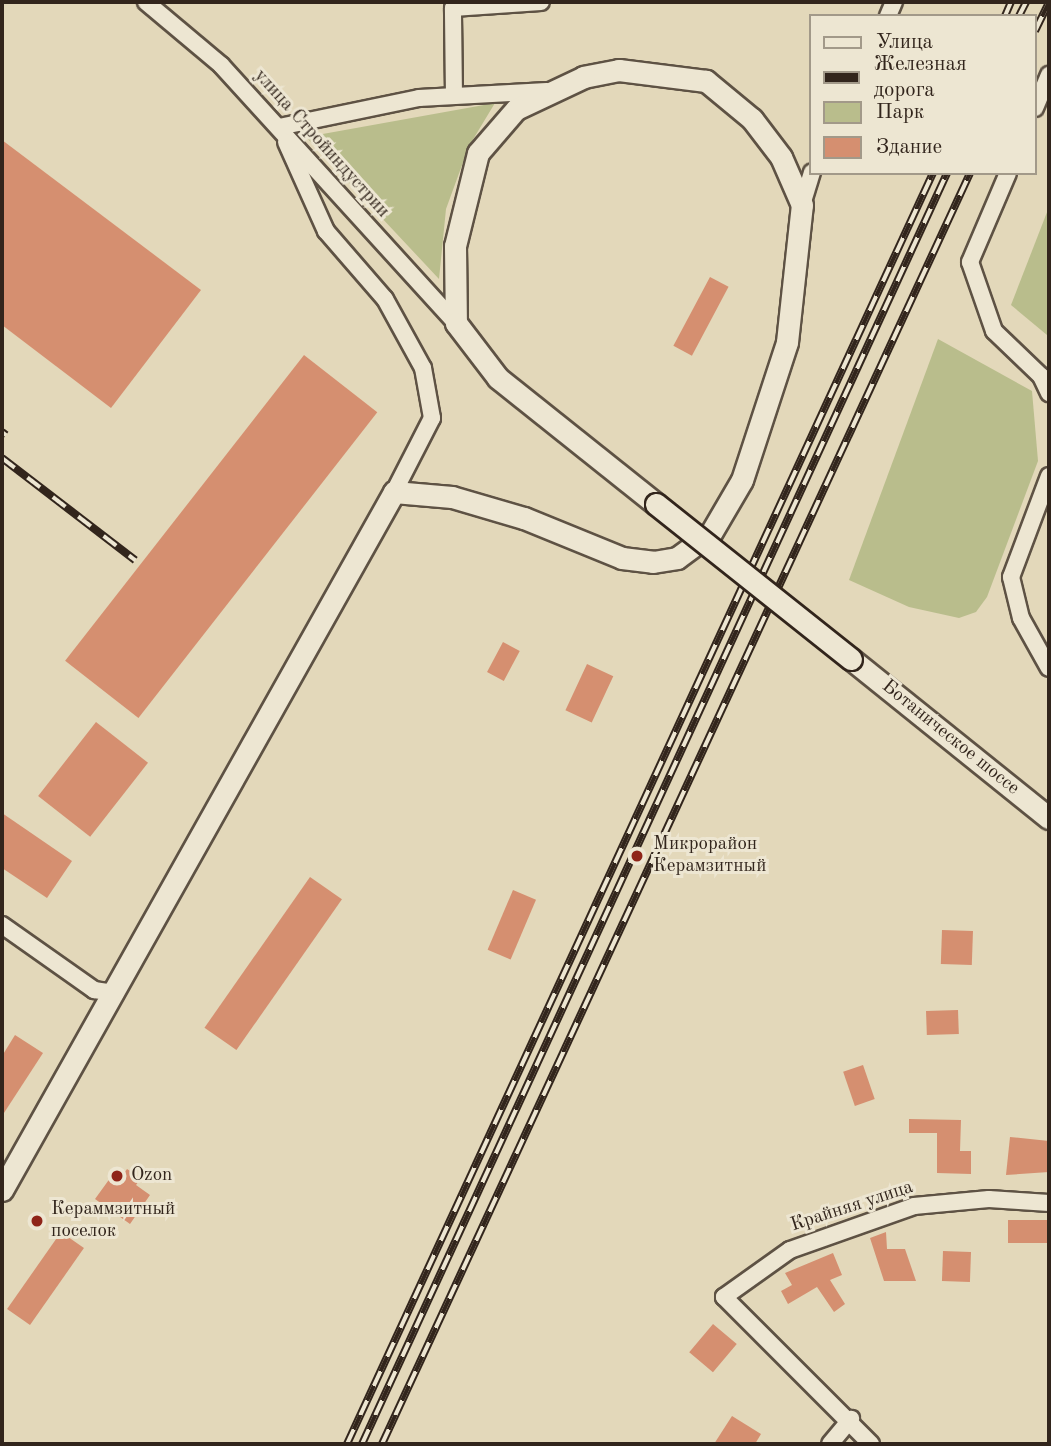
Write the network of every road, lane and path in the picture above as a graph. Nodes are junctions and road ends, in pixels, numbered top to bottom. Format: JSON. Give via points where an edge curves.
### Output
{"nodes":[{"id":1,"x":146,"y":2,"type":"edge"},
{"id":2,"x":541,"y":2,"type":"edge"},
{"id":3,"x":1049,"y":75,"type":"edge"},
{"id":4,"x":549,"y":91,"type":"junction"},
{"id":5,"x":454,"y":96,"type":"junction"},
{"id":6,"x":1037,"y":103,"type":"edge"},
{"id":7,"x":279,"y":127,"type":"junction"},
{"id":8,"x":811,"y":175,"type":"edge"},
{"id":9,"x":1007,"y":175,"type":"edge"},
{"id":10,"x":802,"y":205,"type":"junction"},
{"id":11,"x":456,"y":323,"type":"junction"},
{"id":12,"x":1049,"y":393,"type":"edge"},
{"id":13,"x":1049,"y":476,"type":"edge"},
{"id":14,"x":394,"y":492,"type":"junction"},
{"id":15,"x":1049,"y":668,"type":"edge"},
{"id":16,"x":1049,"y":818,"type":"edge"},
{"id":17,"x":2,"y":925,"type":"edge"},
{"id":18,"x":116,"y":993,"type":"junction"},
{"id":19,"x":2,"y":1190,"type":"edge"},
{"id":20,"x":1049,"y":1203,"type":"edge"},
{"id":21,"x":851,"y":1419,"type":"junction"},
{"id":22,"x":830,"y":1444,"type":"edge"},
{"id":23,"x":872,"y":1444,"type":"edge"}],
"edges":[{"from":1,"to":7,"type":"street","name":"улица Стройиндустрии","via":[[221,65]]},
{"from":2,"to":5,"type":"street","via":[[453,8]]},
{"from":3,"to":6,"type":"street"},
{"from":4,"to":5,"type":"street"},
{"from":4,"to":10,"type":"street","via":[[619,70],[706,81],[752,119],[781,157]]},
{"from":4,"to":11,"type":"street","via":[[516,109],[478,153],[455,246]]},
{"from":5,"to":7,"type":"street"},
{"from":7,"to":11,"type":"street","name":"улица Стройиндустрии"},
{"from":7,"to":14,"type":"street","via":[[326,232],[384,299],[424,368],[432,418]]},
{"from":8,"to":10,"type":"street"},
{"from":9,"to":12,"type":"street","via":[[970,262],[994,331],[1041,376]]},
{"from":10,"to":14,"type":"street","via":[[787,342],[742,480],[711,533],[677,558],[653,562],[622,558],[524,518],[452,497]]},
{"from":11,"to":16,"type":"street","name":"Ботаническое шоссе","bridge":true,"via":[[498,378]]},
{"from":13,"to":15,"type":"street","via":[[1011,577],[1021,618]]},
{"from":14,"to":18,"type":"street"},
{"from":17,"to":18,"type":"street","via":[[94,990]]},
{"from":18,"to":19,"type":"street"},
{"from":20,"to":21,"type":"street","name":"Крайняя улица","via":[[989,1199],[914,1206],[790,1250],[724,1297]]},
{"from":21,"to":22,"type":"street"},
{"from":21,"to":23,"type":"street"}]}
